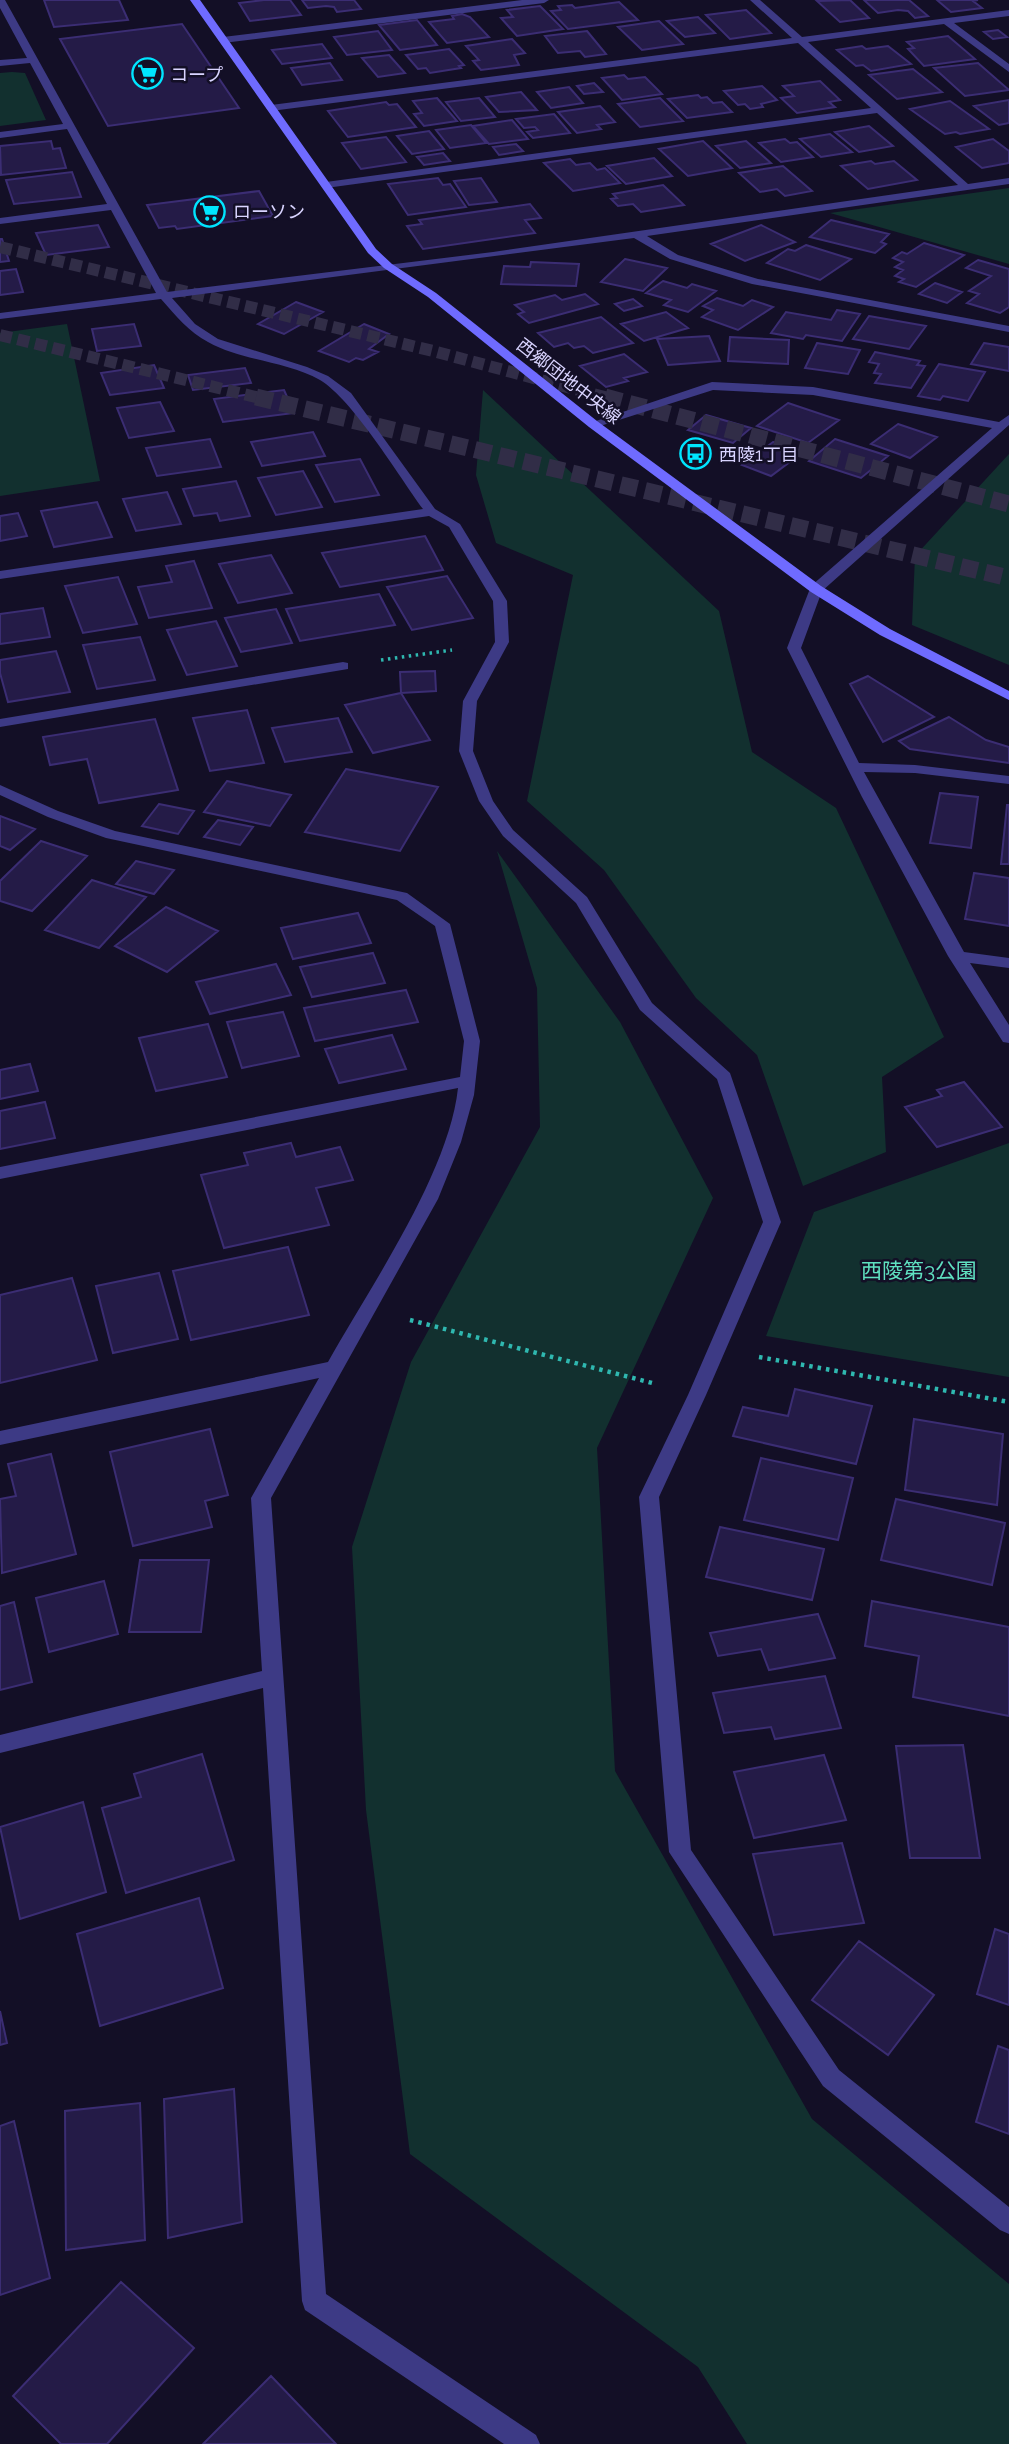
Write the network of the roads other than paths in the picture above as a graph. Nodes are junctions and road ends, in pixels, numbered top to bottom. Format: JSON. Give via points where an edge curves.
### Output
{"nodes":[{"id":1,"x":0,"y":0,"type":"edge"},
{"id":2,"x":195,"y":0,"type":"edge"},
{"id":3,"x":544,"y":0,"type":"edge"},
{"id":4,"x":755,"y":0,"type":"edge"},
{"id":5,"x":1009,"y":13,"type":"edge"},
{"id":6,"x":946,"y":21,"type":"junction"},
{"id":7,"x":223,"y":40,"type":"junction"},
{"id":8,"x":800,"y":40,"type":"junction"},
{"id":9,"x":33,"y":60,"type":"junction"},
{"id":10,"x":0,"y":63,"type":"edge"},
{"id":11,"x":1009,"y":69,"type":"edge"},
{"id":12,"x":271,"y":108,"type":"junction"},
{"id":13,"x":880,"y":110,"type":"junction"},
{"id":14,"x":70,"y":126,"type":"junction"},
{"id":15,"x":0,"y":135,"type":"edge"},
{"id":16,"x":1009,"y":180,"type":"edge"},
{"id":17,"x":326,"y":185,"type":"junction"},
{"id":18,"x":966,"y":187,"type":"junction"},
{"id":19,"x":114,"y":206,"type":"junction"},
{"id":20,"x":0,"y":220,"type":"edge"},
{"id":21,"x":637,"y":235,"type":"junction"},
{"id":22,"x":388,"y":266,"type":"junction"},
{"id":23,"x":163,"y":295,"type":"junction"},
{"id":24,"x":0,"y":316,"type":"edge"},
{"id":25,"x":1009,"y":329,"type":"edge"},
{"id":26,"x":1005,"y":422,"type":"edge"},
{"id":27,"x":593,"y":424,"type":"junction"},
{"id":28,"x":431,"y":512,"type":"junction"},
{"id":29,"x":0,"y":575,"type":"edge"},
{"id":30,"x":816,"y":589,"type":"junction"},
{"id":31,"x":343,"y":666,"type":"road end"},
{"id":32,"x":1009,"y":696,"type":"edge"},
{"id":33,"x":0,"y":723,"type":"edge"},
{"id":34,"x":854,"y":767,"type":"junction"},
{"id":35,"x":1009,"y":780,"type":"edge"},
{"id":36,"x":0,"y":789,"type":"edge"},
{"id":37,"x":956,"y":956,"type":"junction"},
{"id":38,"x":1009,"y":963,"type":"edge"},
{"id":39,"x":1009,"y":1038,"type":"edge"},
{"id":40,"x":467,"y":1081,"type":"junction"},
{"id":41,"x":0,"y":1173,"type":"edge"},
{"id":42,"x":334,"y":1368,"type":"junction"},
{"id":43,"x":0,"y":1438,"type":"edge"},
{"id":44,"x":273,"y":1677,"type":"junction"},
{"id":45,"x":0,"y":1744,"type":"edge"},
{"id":46,"x":1009,"y":2222,"type":"edge"},
{"id":47,"x":527,"y":2444,"type":"edge"}],
"edges":[{"from":1,"to":9,"type":"street"},
{"from":2,"to":7,"type":"street","name":"西郷団地中央線"},
{"from":3,"to":7,"type":"street"},
{"from":4,"to":8,"type":"street"},
{"from":5,"to":6,"type":"street"},
{"from":6,"to":8,"type":"street"},
{"from":6,"to":11,"type":"street"},
{"from":7,"to":12,"type":"street","name":"西郷団地中央線"},
{"from":8,"to":12,"type":"street"},
{"from":8,"to":13,"type":"street"},
{"from":9,"to":10,"type":"street"},
{"from":9,"to":14,"type":"street"},
{"from":12,"to":17,"type":"street","name":"西郷団地中央線"},
{"from":13,"to":17,"type":"street"},
{"from":13,"to":18,"type":"street"},
{"from":14,"to":15,"type":"street"},
{"from":14,"to":19,"type":"street"},
{"from":16,"to":18,"type":"street"},
{"from":17,"to":22,"type":"street","name":"西郷団地中央線","via":[[372,251]]},
{"from":18,"to":21,"type":"street"},
{"from":19,"to":20,"type":"street"},
{"from":19,"to":23,"type":"street"},
{"from":21,"to":22,"type":"street"},
{"from":21,"to":25,"type":"street","via":[[674,257],[756,282]]},
{"from":22,"to":23,"type":"street"},
{"from":22,"to":27,"type":"street","name":"西郷団地中央線","via":[[432,295]]},
{"from":23,"to":24,"type":"street"},
{"from":23,"to":28,"type":"street","via":[[191,327],[214,341],[303,369],[347,396]]},
{"from":26,"to":27,"type":"street","via":[[813,391],[712,386]]},
{"from":26,"to":30,"type":"street"},
{"from":27,"to":30,"type":"street","name":"西郷団地中央線"},
{"from":28,"to":29,"type":"street"},
{"from":28,"to":46,"type":"street","via":[[454,524],[500,601],[502,642],[470,701],[466,751],[486,801],[508,833],[582,900],[646,1006],[724,1077],[772,1222],[649,1497],[680,1852],[831,2078]]},
{"from":30,"to":32,"type":"street","name":"西郷団地中央線","via":[[885,632]]},
{"from":30,"to":34,"type":"street","via":[[794,648]]},
{"from":31,"to":33,"type":"street"},
{"from":34,"to":35,"type":"street"},
{"from":34,"to":37,"type":"street"},
{"from":36,"to":40,"type":"street","via":[[111,835],[402,896],[442,924],[472,1041]]},
{"from":37,"to":38,"type":"street"},
{"from":37,"to":39,"type":"street"},
{"from":40,"to":41,"type":"street"},
{"from":40,"to":42,"type":"street","via":[[453,1142],[429,1199]]},
{"from":42,"to":43,"type":"street"},
{"from":42,"to":44,"type":"street","via":[[261,1498]]},
{"from":44,"to":45,"type":"street"},
{"from":44,"to":47,"type":"street","via":[[314,2301]]}]}
